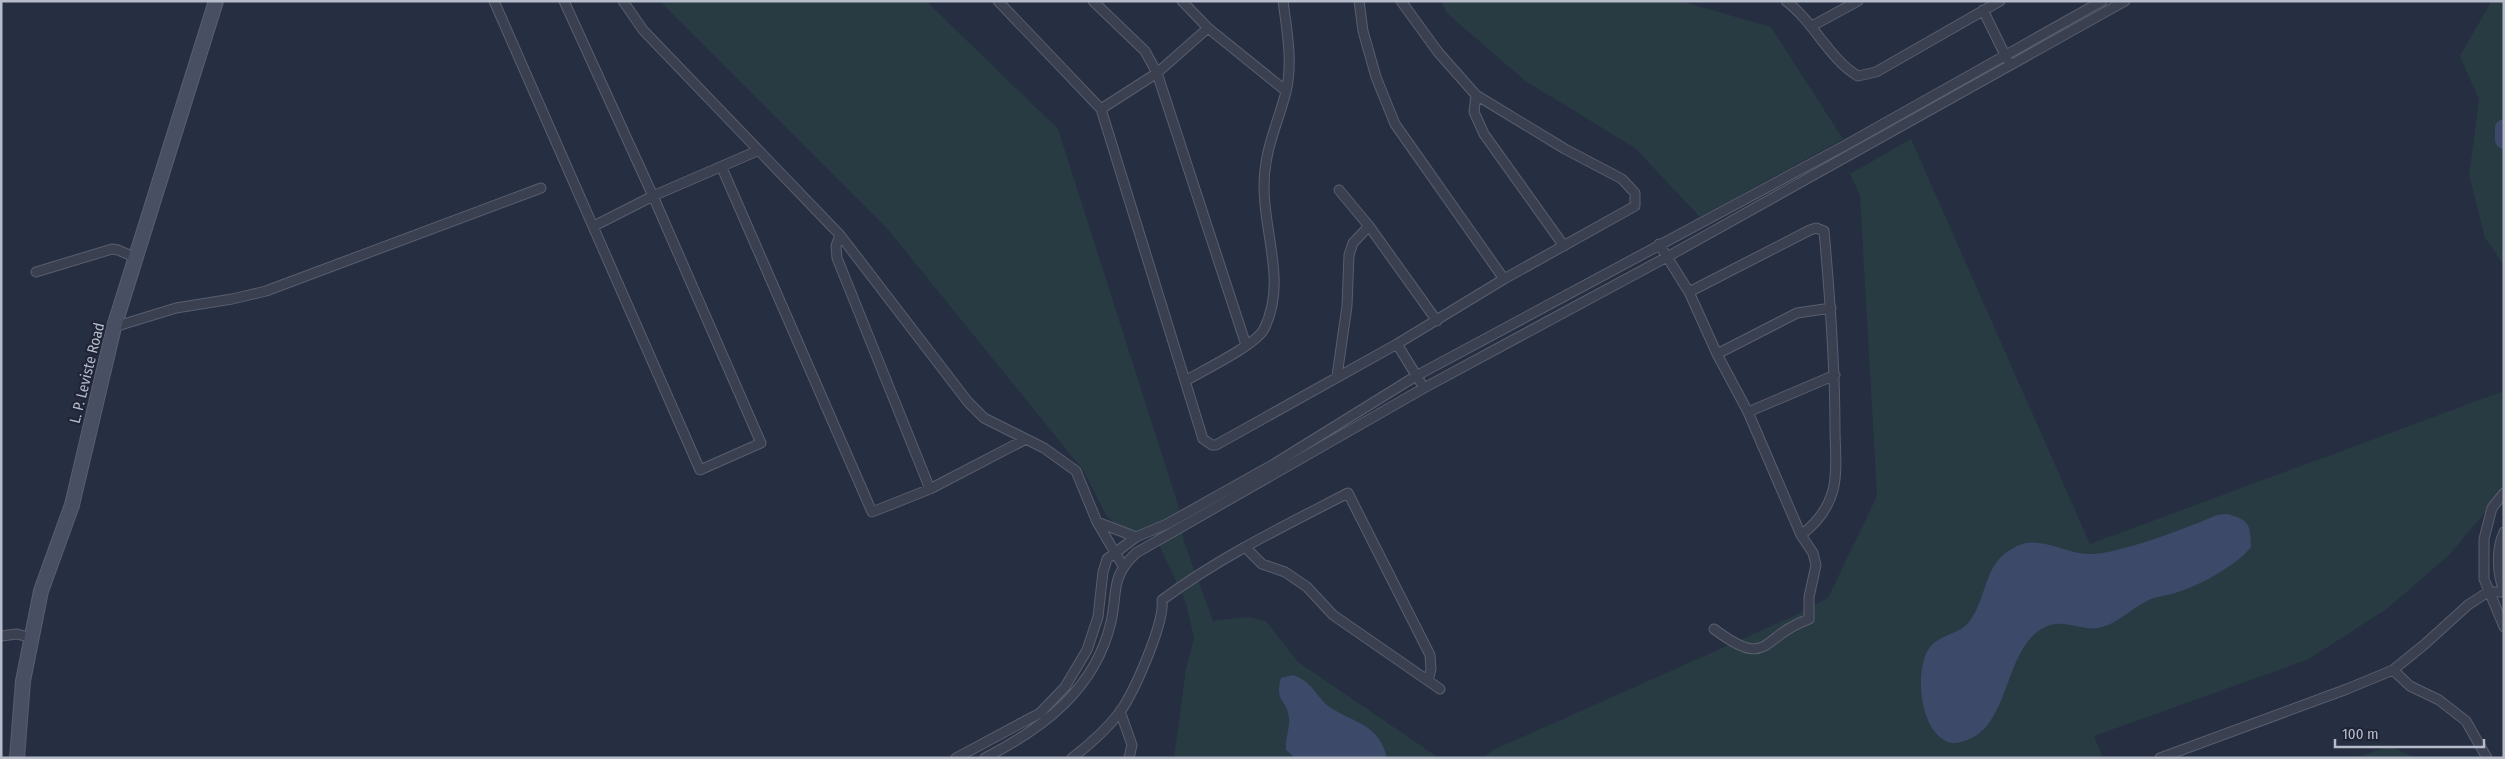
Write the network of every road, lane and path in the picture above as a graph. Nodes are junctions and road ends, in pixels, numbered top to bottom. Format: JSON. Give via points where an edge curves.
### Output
{"nodes":[{"id":1,"x":216,"y":1,"type":"edge"},
{"id":2,"x":494,"y":1,"type":"edge"},
{"id":3,"x":564,"y":1,"type":"edge"},
{"id":4,"x":623,"y":1,"type":"edge"},
{"id":5,"x":998,"y":1,"type":"edge"},
{"id":6,"x":1093,"y":1,"type":"edge"},
{"id":7,"x":1182,"y":1,"type":"edge"},
{"id":8,"x":1283,"y":1,"type":"edge"},
{"id":9,"x":1359,"y":1,"type":"edge"},
{"id":10,"x":1401,"y":1,"type":"edge"},
{"id":11,"x":1786,"y":1,"type":"edge"},
{"id":12,"x":1858,"y":1,"type":"edge"},
{"id":13,"x":2000,"y":1,"type":"edge"},
{"id":14,"x":2102,"y":1,"type":"edge"},
{"id":15,"x":2125,"y":1,"type":"edge"},
{"id":16,"x":1983,"y":10,"type":"junction"},
{"id":17,"x":1812,"y":26,"type":"junction"},
{"id":18,"x":1208,"y":28,"type":"junction"},
{"id":19,"x":2005,"y":55,"type":"junction"},
{"id":20,"x":2011,"y":65,"type":"junction"},
{"id":21,"x":1157,"y":73,"type":"junction"},
{"id":22,"x":1286,"y":91,"type":"junction"},
{"id":23,"x":1476,"y":95,"type":"junction"},
{"id":24,"x":1101,"y":109,"type":"junction"},
{"id":25,"x":757,"y":151,"type":"junction"},
{"id":26,"x":722,"y":168,"type":"junction"},
{"id":27,"x":541,"y":188,"type":"dead end"},
{"id":28,"x":1338,"y":190,"type":"dead end"},
{"id":29,"x":653,"y":196,"type":"junction"},
{"id":30,"x":594,"y":226,"type":"junction"},
{"id":31,"x":1370,"y":226,"type":"junction"},
{"id":32,"x":840,"y":235,"type":"junction"},
{"id":33,"x":1659,"y":244,"type":"junction"},
{"id":34,"x":1564,"y":246,"type":"junction"},
{"id":35,"x":1668,"y":257,"type":"junction"},
{"id":36,"x":136,"y":258,"type":"junction"},
{"id":37,"x":36,"y":272,"type":"dead end"},
{"id":38,"x":1504,"y":279,"type":"junction"},
{"id":39,"x":1689,"y":292,"type":"junction"},
{"id":40,"x":1831,"y":308,"type":"junction"},
{"id":41,"x":1437,"y":321,"type":"junction"},
{"id":42,"x":114,"y":327,"type":"junction"},
{"id":43,"x":1397,"y":344,"type":"junction"},
{"id":44,"x":1246,"y":346,"type":"junction"},
{"id":45,"x":1717,"y":354,"type":"junction"},
{"id":46,"x":1835,"y":375,"type":"junction"},
{"id":47,"x":1337,"y":376,"type":"junction"},
{"id":48,"x":1416,"y":376,"type":"junction"},
{"id":49,"x":1185,"y":381,"type":"junction"},
{"id":50,"x":1424,"y":388,"type":"junction"},
{"id":51,"x":1748,"y":412,"type":"junction"},
{"id":52,"x":1026,"y":439,"type":"junction"},
{"id":53,"x":930,"y":489,"type":"junction"},
{"id":54,"x":2504,"y":493,"type":"edge"},
{"id":55,"x":1097,"y":522,"type":"junction"},
{"id":56,"x":2504,"y":532,"type":"edge"},
{"id":57,"x":1801,"y":535,"type":"junction"},
{"id":58,"x":1136,"y":537,"type":"junction"},
{"id":59,"x":1245,"y":547,"type":"junction"},
{"id":60,"x":1113,"y":553,"type":"junction"},
{"id":61,"x":1123,"y":566,"type":"junction"},
{"id":62,"x":2488,"y":592,"type":"junction"},
{"id":63,"x":2504,"y":592,"type":"edge"},
{"id":64,"x":2504,"y":627,"type":"edge"},
{"id":65,"x":1714,"y":629,"type":"dead end"},
{"id":66,"x":1,"y":636,"type":"edge"},
{"id":67,"x":32,"y":638,"type":"junction"},
{"id":68,"x":2392,"y":670,"type":"junction"},
{"id":69,"x":1428,"y":681,"type":"junction"},
{"id":70,"x":1440,"y":689,"type":"dead end"},
{"id":71,"x":1120,"y":711,"type":"junction"},
{"id":72,"x":17,"y":758,"type":"edge"},
{"id":73,"x":956,"y":758,"type":"edge"},
{"id":74,"x":985,"y":758,"type":"edge"},
{"id":75,"x":1072,"y":758,"type":"edge"},
{"id":76,"x":1129,"y":758,"type":"edge"},
{"id":77,"x":2160,"y":758,"type":"edge"},
{"id":78,"x":2487,"y":758,"type":"edge"}],
"edges":[{"from":1,"to":36,"type":"main road","name":"L. P. Leviste Road"},
{"from":2,"to":30,"type":"street"},
{"from":3,"to":29,"type":"street"},
{"from":4,"to":25,"type":"street","via":[[643,30]]},
{"from":5,"to":24,"type":"street"},
{"from":6,"to":21,"type":"street","via":[[1145,51]]},
{"from":7,"to":18,"type":"street"},
{"from":8,"to":22,"type":"street","via":[[1289,52]]},
{"from":9,"to":38,"type":"street","via":[[1363,31],[1376,77],[1395,124]]},
{"from":10,"to":23,"type":"street","via":[[1438,52]]},
{"from":11,"to":17,"type":"street"},
{"from":12,"to":17,"type":"street"},
{"from":13,"to":16,"type":"street"},
{"from":14,"to":19,"type":"street"},
{"from":15,"to":20,"type":"street"},
{"from":16,"to":17,"type":"street","via":[[1876,72],[1858,76],[1848,70]]},
{"from":16,"to":19,"type":"street"},
{"from":18,"to":21,"type":"street"},
{"from":18,"to":22,"type":"street"},
{"from":19,"to":20,"type":"street"},
{"from":19,"to":33,"type":"street","via":[[1844,146]]},
{"from":20,"to":35,"type":"street"},
{"from":21,"to":24,"type":"street"},
{"from":21,"to":44,"type":"street"},
{"from":22,"to":44,"type":"street","via":[[1267,150],[1264,188],[1275,265],[1274,301],[1263,331]]},
{"from":23,"to":34,"type":"street","via":[[1474,112],[1484,134]]},
{"from":23,"to":34,"type":"street","via":[[1622,179],[1635,192],[1635,206]]},
{"from":24,"to":49,"type":"street"},
{"from":25,"to":26,"type":"street"},
{"from":25,"to":32,"type":"street"},
{"from":26,"to":29,"type":"street"},
{"from":26,"to":53,"type":"street","via":[[872,512]]},
{"from":27,"to":42,"type":"street","via":[[266,291],[176,308]]},
{"from":28,"to":31,"type":"street"},
{"from":29,"to":30,"type":"street"},
{"from":29,"to":30,"type":"street","via":[[761,443],[700,470]]},
{"from":31,"to":41,"type":"street"},
{"from":31,"to":47,"type":"street","via":[[1353,243],[1349,255],[1347,306]]},
{"from":32,"to":52,"type":"street","via":[[968,402],[984,418]]},
{"from":32,"to":53,"type":"street","via":[[836,246],[837,258]]},
{"from":33,"to":35,"type":"street"},
{"from":33,"to":48,"type":"street"},
{"from":34,"to":38,"type":"street"},
{"from":35,"to":39,"type":"street"},
{"from":35,"to":50,"type":"street"},
{"from":36,"to":37,"type":"street","via":[[112,249]]},
{"from":36,"to":42,"type":"main road","name":"L. P. Leviste Road"},
{"from":38,"to":41,"type":"street"},
{"from":39,"to":40,"type":"street","via":[[1816,228],[1824,231]]},
{"from":39,"to":45,"type":"street"},
{"from":40,"to":45,"type":"street","via":[[1797,313]]},
{"from":40,"to":46,"type":"street"},
{"from":41,"to":43,"type":"street"},
{"from":42,"to":67,"type":"main road","name":"L. P. Leviste Road","via":[[72,505],[41,591]]},
{"from":43,"to":47,"type":"street"},
{"from":43,"to":48,"type":"street"},
{"from":44,"to":49,"type":"street"},
{"from":45,"to":51,"type":"street"},
{"from":46,"to":51,"type":"street"},
{"from":46,"to":57,"type":"street","via":[[1833,489],[1815,524]]},
{"from":47,"to":49,"type":"street","via":[[1212,445],[1203,439]]},
{"from":48,"to":50,"type":"street"},
{"from":48,"to":58,"type":"street","via":[[1274,464],[1167,524]]},
{"from":50,"to":61,"type":"street","via":[[1136,552]]},
{"from":51,"to":57,"type":"street"},
{"from":52,"to":53,"type":"street"},
{"from":52,"to":55,"type":"street","via":[[1076,471]]},
{"from":54,"to":62,"type":"street","via":[[2492,508],[2484,539],[2484,579]]},
{"from":55,"to":58,"type":"street"},
{"from":55,"to":60,"type":"street"},
{"from":56,"to":63,"type":"street","via":[[2500,542],[2499,579]]},
{"from":57,"to":65,"type":"street","via":[[1816,565],[1809,597],[1809,619],[1794,624],[1772,642],[1755,649],[1739,647]]},
{"from":58,"to":60,"type":"street"},
{"from":59,"to":69,"type":"street","via":[[1262,564],[1286,572],[1307,587],[1333,615]]},
{"from":59,"to":69,"type":"street","via":[[1348,493],[1430,655]]},
{"from":59,"to":71,"type":"street","via":[[1162,600],[1164,611],[1143,668]]},
{"from":60,"to":61,"type":"street"},
{"from":60,"to":73,"type":"street","via":[[1107,559],[1103,572],[1098,617],[1087,650],[1065,687],[1040,713]]},
{"from":61,"to":74,"type":"street","via":[[1118,577],[1111,622],[1091,670],[1077,691],[1042,725]]},
{"from":62,"to":63,"type":"street"},
{"from":62,"to":64,"type":"street"},
{"from":62,"to":68,"type":"street","via":[[2468,604]]},
{"from":66,"to":67,"type":"street","via":[[17,634]]},
{"from":67,"to":72,"type":"main road","name":"L. P. Leviste Road","via":[[23,681]]},
{"from":68,"to":77,"type":"street"},
{"from":68,"to":78,"type":"street","via":[[2410,686],[2439,700],[2466,721]]},
{"from":69,"to":70,"type":"street"},
{"from":71,"to":75,"type":"street"},
{"from":71,"to":76,"type":"street","via":[[1132,745]]}]}
